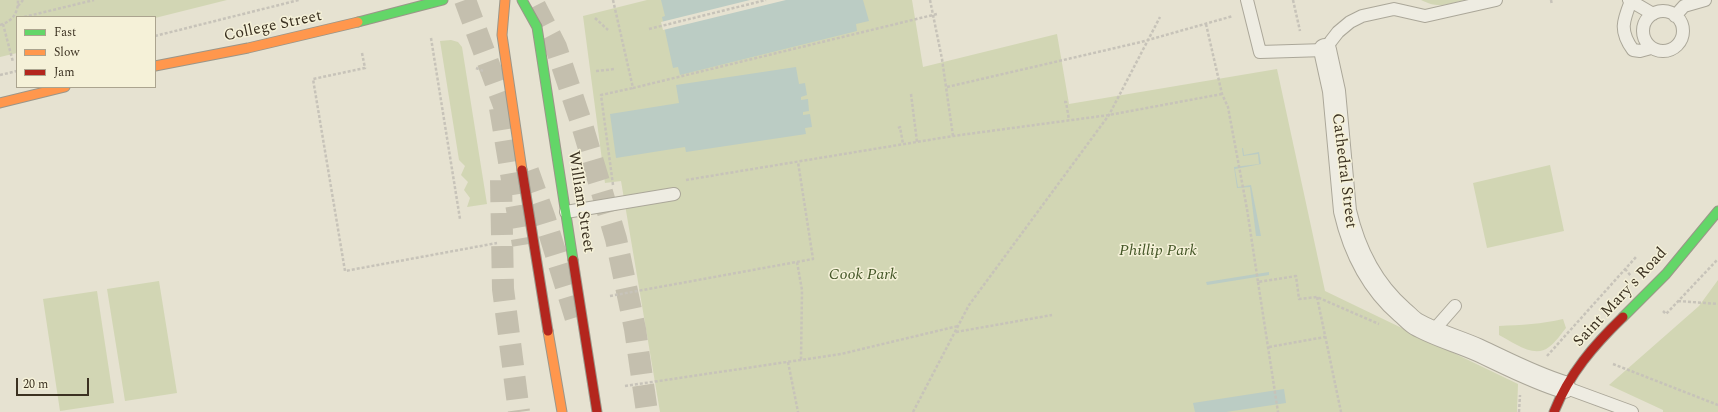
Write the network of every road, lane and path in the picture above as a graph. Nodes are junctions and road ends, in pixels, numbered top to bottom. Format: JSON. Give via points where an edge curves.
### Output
{"nodes":[{"id":1,"x":18,"y":0,"type":"edge"},
{"id":2,"x":23,"y":0,"type":"edge"},
{"id":3,"x":94,"y":0,"type":"edge"},
{"id":4,"x":299,"y":0,"type":"edge"},
{"id":5,"x":443,"y":0,"type":"edge"},
{"id":6,"x":504,"y":0,"type":"edge"},
{"id":7,"x":522,"y":0,"type":"edge"},
{"id":8,"x":613,"y":0,"type":"edge"},
{"id":9,"x":766,"y":0,"type":"edge"},
{"id":10,"x":930,"y":0,"type":"edge"},
{"id":11,"x":1247,"y":0,"type":"edge"},
{"id":12,"x":1293,"y":0,"type":"edge"},
{"id":13,"x":1496,"y":0,"type":"edge"},
{"id":14,"x":1551,"y":0,"type":"edge"},
{"id":15,"x":1630,"y":0,"type":"edge"},
{"id":16,"x":1705,"y":0,"type":"edge"},
{"id":17,"x":1552,"y":5,"type":"dead end"},
{"id":18,"x":18,"y":6,"type":"junction"},
{"id":19,"x":937,"y":14,"type":"dead end"},
{"id":20,"x":1653,"y":14,"type":"junction"},
{"id":21,"x":932,"y":15,"type":"junction"},
{"id":22,"x":1237,"y":15,"type":"dead end"},
{"id":23,"x":28,"y":16,"type":"edge"},
{"id":24,"x":1675,"y":16,"type":"junction"},
{"id":25,"x":1160,"y":17,"type":"dead end"},
{"id":26,"x":16,"y":18,"type":"edge"},
{"id":27,"x":595,"y":18,"type":"dead end"},
{"id":28,"x":12,"y":19,"type":"junction"},
{"id":29,"x":2,"y":24,"type":"edge"},
{"id":30,"x":1206,"y":24,"type":"junction"},
{"id":31,"x":649,"y":29,"type":"dead end"},
{"id":32,"x":608,"y":30,"type":"dead end"},
{"id":33,"x":1300,"y":30,"type":"dead end"},
{"id":34,"x":156,"y":36,"type":"edge"},
{"id":35,"x":431,"y":38,"type":"dead end"},
{"id":36,"x":1148,"y":40,"type":"junction"},
{"id":37,"x":1651,"y":48,"type":"junction"},
{"id":38,"x":1325,"y":50,"type":"junction"},
{"id":39,"x":362,"y":53,"type":"dead end"},
{"id":40,"x":14,"y":62,"type":"dead end"},
{"id":41,"x":156,"y":66,"type":"edge"},
{"id":42,"x":614,"y":69,"type":"dead end"},
{"id":43,"x":16,"y":71,"type":"edge"},
{"id":44,"x":596,"y":72,"type":"dead end"},
{"id":45,"x":0,"y":75,"type":"edge"},
{"id":46,"x":946,"y":87,"type":"junction"},
{"id":47,"x":60,"y":88,"type":"edge"},
{"id":48,"x":633,"y":88,"type":"junction"},
{"id":49,"x":911,"y":94,"type":"dead end"},
{"id":50,"x":1222,"y":94,"type":"junction"},
{"id":51,"x":1064,"y":102,"type":"dead end"},
{"id":52,"x":0,"y":103,"type":"edge"},
{"id":53,"x":1109,"y":115,"type":"junction"},
{"id":54,"x":1069,"y":120,"type":"junction"},
{"id":55,"x":898,"y":128,"type":"dead end"},
{"id":56,"x":953,"y":136,"type":"junction"},
{"id":57,"x":917,"y":142,"type":"junction"},
{"id":58,"x":903,"y":144,"type":"junction"},
{"id":59,"x":798,"y":162,"type":"junction"},
{"id":60,"x":685,"y":180,"type":"dead end"},
{"id":61,"x":614,"y":192,"type":"dead end"},
{"id":62,"x":674,"y":194,"type":"dead end"},
{"id":63,"x":1718,"y":211,"type":"edge"},
{"id":64,"x":566,"y":212,"type":"junction"},
{"id":65,"x":460,"y":219,"type":"dead end"},
{"id":66,"x":497,"y":243,"type":"dead end"},
{"id":67,"x":1636,"y":257,"type":"dead end"},
{"id":68,"x":1718,"y":259,"type":"edge"},
{"id":69,"x":797,"y":262,"type":"junction"},
{"id":70,"x":1258,"y":282,"type":"junction"},
{"id":71,"x":610,"y":296,"type":"dead end"},
{"id":72,"x":1316,"y":297,"type":"junction"},
{"id":73,"x":1677,"y":301,"type":"junction"},
{"id":74,"x":1718,"y":304,"type":"edge"},
{"id":75,"x":1455,"y":306,"type":"dead end"},
{"id":76,"x":1666,"y":314,"type":"dead end"},
{"id":77,"x":1052,"y":315,"type":"dead end"},
{"id":78,"x":1382,"y":325,"type":"dead end"},
{"id":79,"x":958,"y":326,"type":"junction"},
{"id":80,"x":1433,"y":331,"type":"junction"},
{"id":81,"x":955,"y":332,"type":"junction"},
{"id":82,"x":1325,"y":337,"type":"junction"},
{"id":83,"x":1269,"y":348,"type":"junction"},
{"id":84,"x":1546,"y":357,"type":"dead end"},
{"id":85,"x":802,"y":360,"type":"junction"},
{"id":86,"x":788,"y":362,"type":"junction"},
{"id":87,"x":1613,"y":364,"type":"dead end"},
{"id":88,"x":625,"y":386,"type":"dead end"},
{"id":89,"x":1564,"y":388,"type":"junction"},
{"id":90,"x":1520,"y":392,"type":"dead end"},
{"id":91,"x":1718,"y":405,"type":"edge"},
{"id":92,"x":562,"y":412,"type":"edge"},
{"id":93,"x":597,"y":412,"type":"edge"},
{"id":94,"x":798,"y":412,"type":"edge"},
{"id":95,"x":913,"y":412,"type":"edge"},
{"id":96,"x":1278,"y":412,"type":"edge"},
{"id":97,"x":1341,"y":412,"type":"edge"},
{"id":98,"x":1519,"y":412,"type":"edge"},
{"id":99,"x":1554,"y":412,"type":"edge"},
{"id":100,"x":1632,"y":412,"type":"edge"}],
"edges":[{"from":1,"to":18,"type":"path"},
{"from":2,"to":18,"type":"path"},
{"from":3,"to":23,"type":"path"},
{"from":4,"to":34,"type":"path"},
{"from":5,"to":41,"type":"main road","name":"College Street","via":[[324,31]]},
{"from":6,"to":92,"type":"main road","via":[[502,35]]},
{"from":7,"to":64,"type":"main road","name":"William Street","via":[[537,28]]},
{"from":8,"to":48,"type":"path"},
{"from":9,"to":31,"type":"path"},
{"from":10,"to":21,"type":"path"},
{"from":11,"to":38,"type":"lane","via":[[1260,52]]},
{"from":12,"to":33,"type":"path"},
{"from":13,"to":38,"type":"lane","via":[[1425,16],[1394,9],[1362,16],[1338,32]]},
{"from":14,"to":17,"type":"path"},
{"from":15,"to":20,"type":"lane"},
{"from":15,"to":37,"type":"lane","via":[[1622,27],[1626,41],[1633,50]]},
{"from":16,"to":24,"type":"lane","via":[[1684,6]]},
{"from":18,"to":28,"type":"path"},
{"from":19,"to":21,"type":"path"},
{"from":20,"to":24,"type":"lane","via":[[1667,12]]},
{"from":20,"to":37,"type":"lane","via":[[1644,24],[1643,31]]},
{"from":21,"to":46,"type":"path"},
{"from":21,"to":48,"type":"path"},
{"from":22,"to":30,"type":"path"},
{"from":24,"to":37,"type":"lane","via":[[1682,24],[1683,37],[1680,43],[1670,51],[1657,51]]},
{"from":25,"to":36,"type":"path"},
{"from":26,"to":28,"type":"path"},
{"from":27,"to":32,"type":"path"},
{"from":28,"to":29,"type":"path"},
{"from":29,"to":40,"type":"path"},
{"from":30,"to":36,"type":"path"},
{"from":30,"to":50,"type":"path"},
{"from":35,"to":65,"type":"path"},
{"from":36,"to":46,"type":"path"},
{"from":36,"to":53,"type":"path"},
{"from":38,"to":80,"type":"street","name":"Cathedral Street","via":[[1334,91],[1345,211],[1357,252],[1368,274],[1388,300],[1416,323]]},
{"from":39,"to":66,"type":"path","via":[[365,68],[313,78],[345,271]]},
{"from":42,"to":44,"type":"path"},
{"from":43,"to":45,"type":"path"},
{"from":46,"to":56,"type":"path"},
{"from":47,"to":52,"type":"main road"},
{"from":48,"to":61,"type":"path","via":[[601,95]]},
{"from":49,"to":57,"type":"path"},
{"from":50,"to":53,"type":"path"},
{"from":50,"to":70,"type":"path","via":[[1228,107]]},
{"from":51,"to":54,"type":"path"},
{"from":53,"to":54,"type":"path"},
{"from":53,"to":79,"type":"path","via":[[969,305]]},
{"from":54,"to":56,"type":"path"},
{"from":55,"to":58,"type":"path","via":[[900,127]]},
{"from":56,"to":57,"type":"path"},
{"from":57,"to":58,"type":"path"},
{"from":58,"to":59,"type":"path"},
{"from":59,"to":60,"type":"path"},
{"from":59,"to":69,"type":"path","via":[[813,259]]},
{"from":62,"to":64,"type":"lane"},
{"from":63,"to":89,"type":"main road","name":"Saint Mary's Road","via":[[1696,240],[1609,330]]},
{"from":64,"to":93,"type":"main road","name":"William Street"},
{"from":67,"to":84,"type":"path"},
{"from":68,"to":73,"type":"path"},
{"from":69,"to":71,"type":"path"},
{"from":69,"to":85,"type":"path","via":[[802,290]]},
{"from":70,"to":72,"type":"path","via":[[1296,276],[1299,299]]},
{"from":70,"to":83,"type":"path"},
{"from":72,"to":78,"type":"path"},
{"from":72,"to":82,"type":"path"},
{"from":73,"to":74,"type":"path"},
{"from":73,"to":76,"type":"path"},
{"from":75,"to":80,"type":"lane"},
{"from":77,"to":81,"type":"path"},
{"from":79,"to":81,"type":"path"},
{"from":79,"to":85,"type":"path","via":[[841,354]]},
{"from":80,"to":89,"type":"street","name":"Cathedral Street"},
{"from":81,"to":95,"type":"path"},
{"from":82,"to":83,"type":"path"},
{"from":82,"to":97,"type":"path"},
{"from":83,"to":96,"type":"path"},
{"from":85,"to":86,"type":"path"},
{"from":86,"to":88,"type":"path"},
{"from":86,"to":94,"type":"path"},
{"from":87,"to":91,"type":"path"},
{"from":89,"to":99,"type":"main road","name":"Saint Mary's Road"},
{"from":89,"to":100,"type":"lane"},
{"from":90,"to":98,"type":"path"}]}
